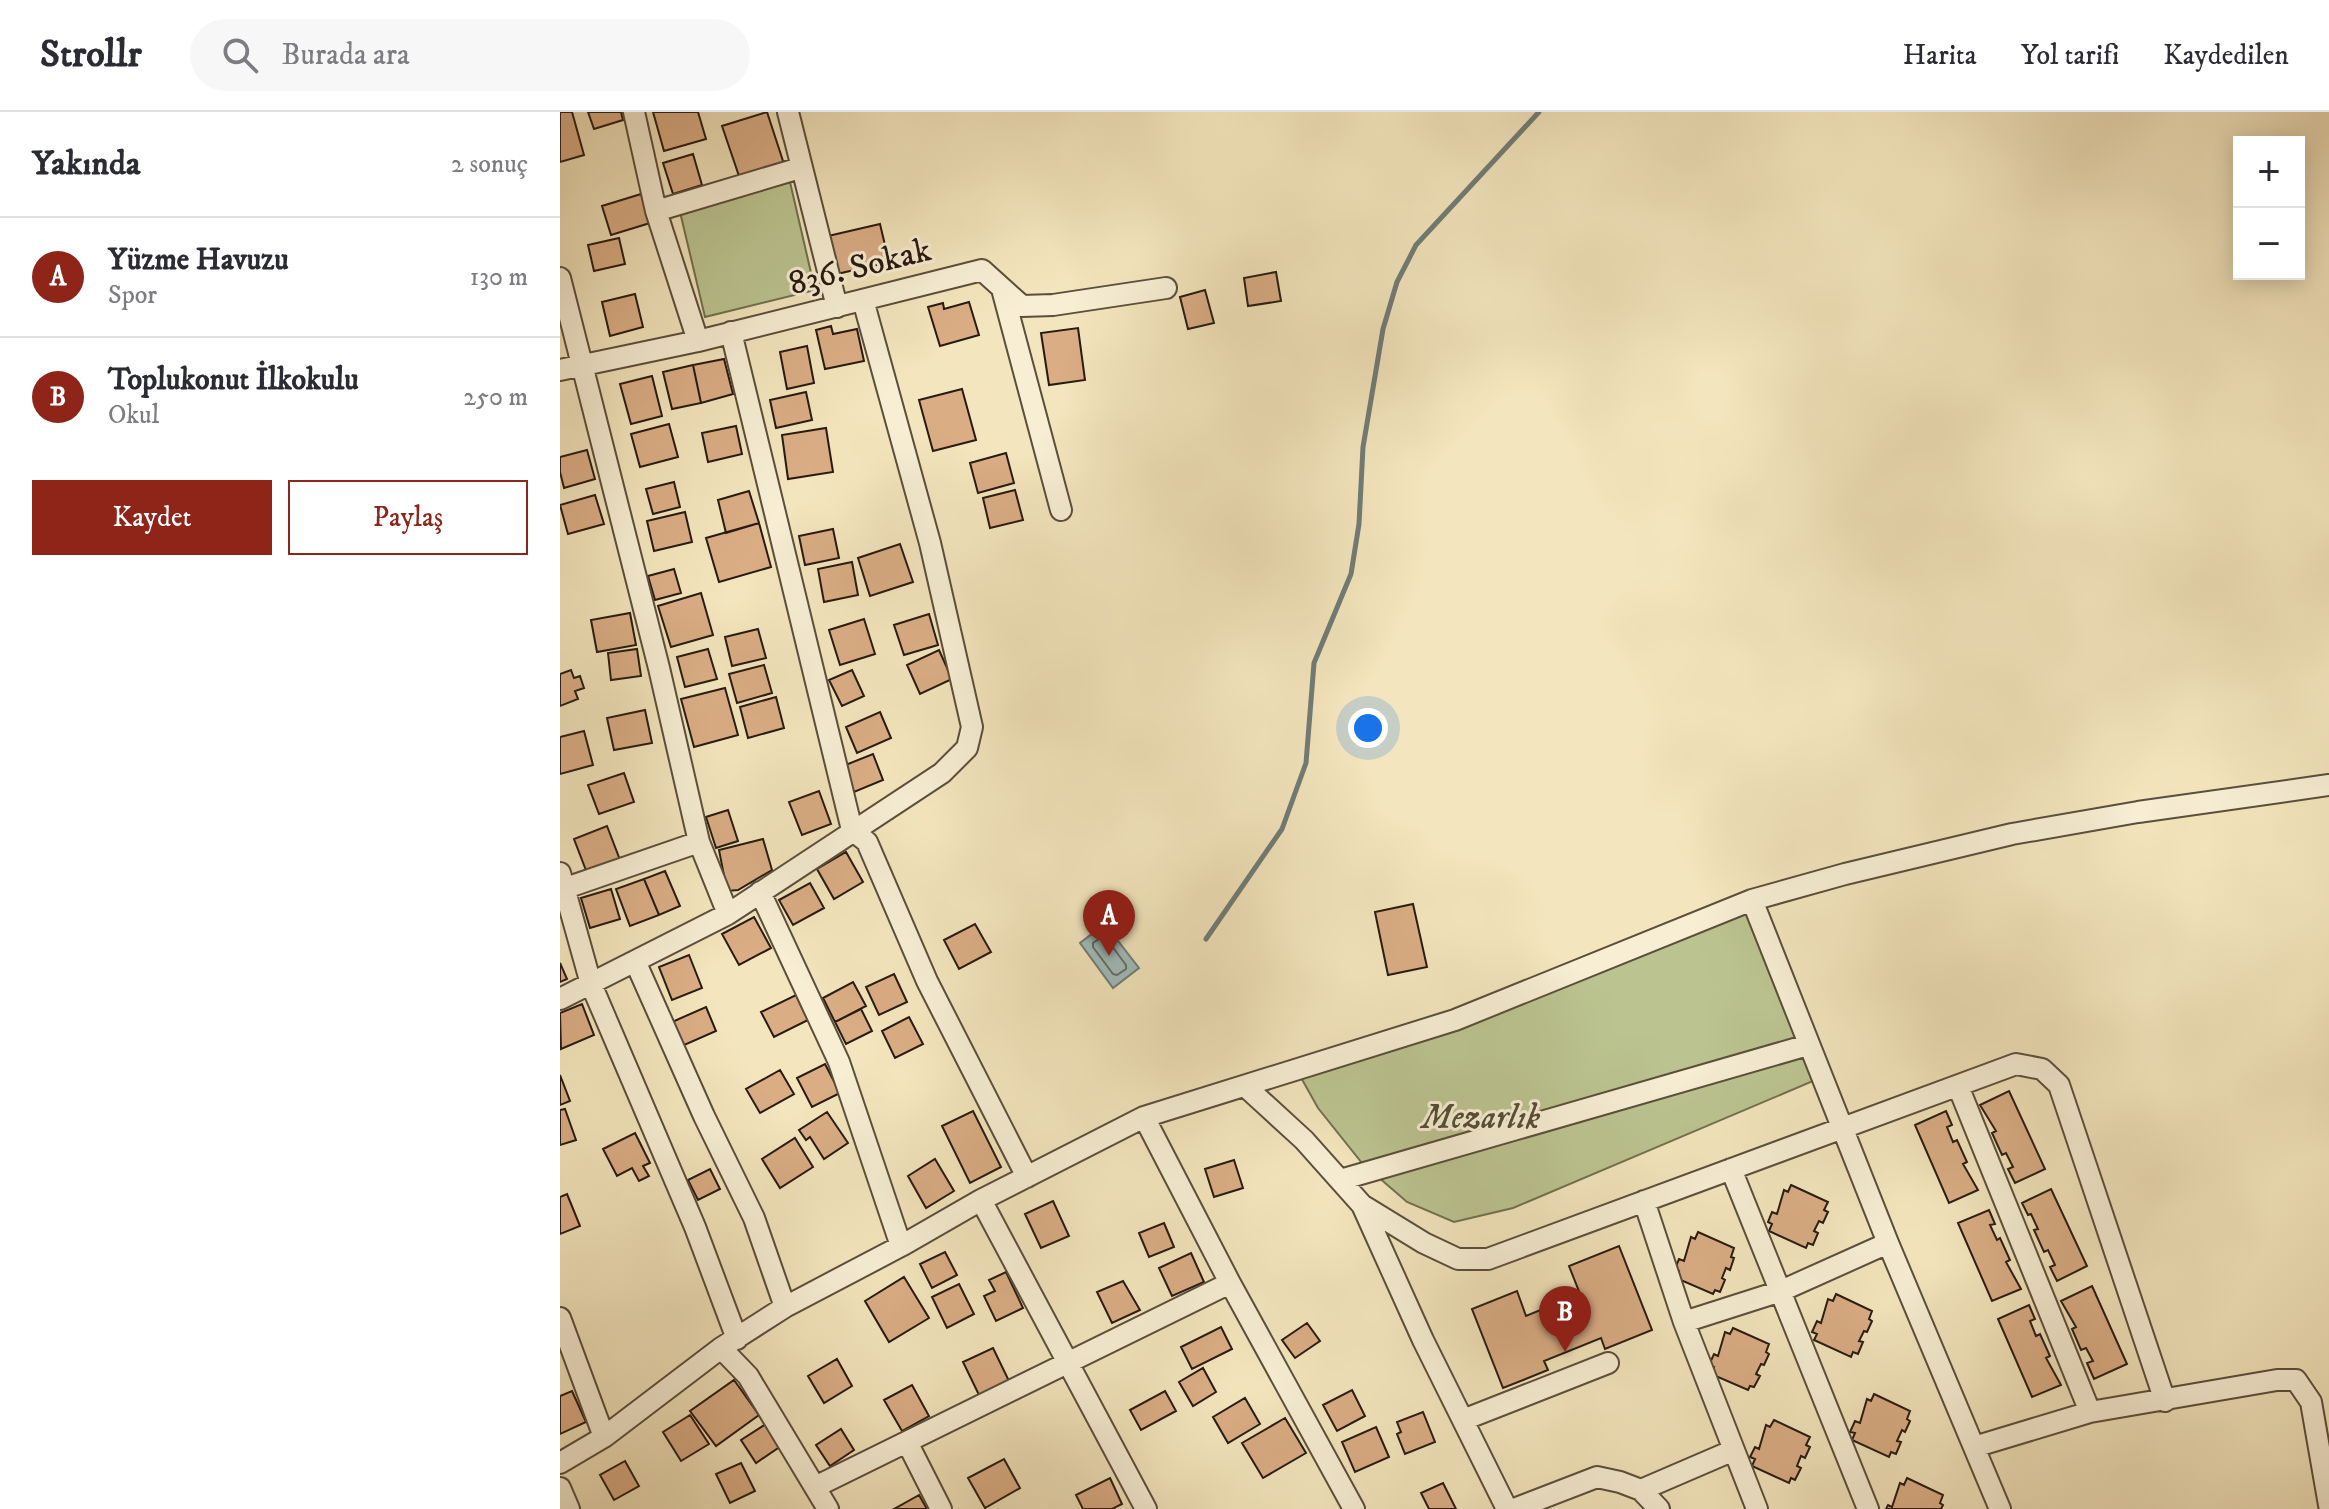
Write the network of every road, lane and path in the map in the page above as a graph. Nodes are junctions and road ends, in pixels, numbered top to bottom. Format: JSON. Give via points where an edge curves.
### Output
{"nodes":[{"id":1,"x":634,"y":112,"type":"edge"},
{"id":2,"x":788,"y":112,"type":"edge"},
{"id":3,"x":800,"y":168,"type":"junction"},
{"id":4,"x":656,"y":211,"type":"junction"},
{"id":5,"x":560,"y":278,"type":"edge"},
{"id":6,"x":1166,"y":288,"type":"dead end"},
{"id":7,"x":1002,"y":289,"type":"junction"},
{"id":8,"x":863,"y":300,"type":"junction"},
{"id":9,"x":837,"y":307,"type":"junction"},
{"id":10,"x":731,"y":332,"type":"junction"},
{"id":11,"x":698,"y":341,"type":"junction"},
{"id":12,"x":583,"y":365,"type":"junction"},
{"id":13,"x":560,"y":370,"type":"edge"},
{"id":14,"x":1061,"y":510,"type":"dead end"},
{"id":15,"x":2329,"y":785,"type":"edge"},
{"id":16,"x":852,"y":830,"type":"junction"},
{"id":17,"x":699,"y":842,"type":"junction"},
{"id":18,"x":561,"y":884,"type":"edge"},
{"id":19,"x":760,"y":892,"type":"junction"},
{"id":20,"x":1752,"y":900,"type":"junction"},
{"id":21,"x":728,"y":914,"type":"junction"},
{"id":22,"x":635,"y":961,"type":"junction"},
{"id":23,"x":591,"y":984,"type":"junction"},
{"id":24,"x":560,"y":999,"type":"edge"},
{"id":25,"x":1808,"y":1045,"type":"junction"},
{"id":26,"x":1245,"y":1086,"type":"junction"},
{"id":27,"x":1958,"y":1086,"type":"junction"},
{"id":28,"x":1144,"y":1117,"type":"junction"},
{"id":29,"x":1843,"y":1128,"type":"junction"},
{"id":30,"x":1731,"y":1169,"type":"junction"},
{"id":31,"x":1027,"y":1177,"type":"junction"},
{"id":32,"x":1340,"y":1180,"type":"junction"},
{"id":33,"x":981,"y":1200,"type":"junction"},
{"id":34,"x":1644,"y":1201,"type":"junction"},
{"id":35,"x":1362,"y":1205,"type":"junction"},
{"id":36,"x":1888,"y":1243,"type":"junction"},
{"id":37,"x":901,"y":1246,"type":"junction"},
{"id":38,"x":1230,"y":1283,"type":"junction"},
{"id":39,"x":1781,"y":1291,"type":"junction"},
{"id":40,"x":785,"y":1307,"type":"junction"},
{"id":41,"x":560,"y":1318,"type":"edge"},
{"id":42,"x":1684,"y":1322,"type":"junction"},
{"id":43,"x":729,"y":1344,"type":"junction"},
{"id":44,"x":1069,"y":1362,"type":"junction"},
{"id":45,"x":1608,"y":1363,"type":"dead end"},
{"id":46,"x":2165,"y":1401,"type":"junction"},
{"id":47,"x":2090,"y":1412,"type":"junction"},
{"id":48,"x":1463,"y":1420,"type":"junction"},
{"id":49,"x":604,"y":1437,"type":"junction"},
{"id":50,"x":907,"y":1442,"type":"junction"},
{"id":51,"x":1974,"y":1447,"type":"junction"},
{"id":52,"x":1734,"y":1450,"type":"junction"},
{"id":53,"x":560,"y":1463,"type":"edge"},
{"id":54,"x":815,"y":1487,"type":"junction"},
{"id":55,"x":560,"y":1488,"type":"edge"},
{"id":56,"x":1641,"y":1490,"type":"junction"},
{"id":57,"x":2329,"y":1505,"type":"edge"},
{"id":58,"x":1142,"y":1507,"type":"edge"},
{"id":59,"x":569,"y":1509,"type":"edge"},
{"id":60,"x":828,"y":1509,"type":"edge"},
{"id":61,"x":941,"y":1509,"type":"edge"},
{"id":62,"x":1354,"y":1509,"type":"edge"},
{"id":63,"x":1507,"y":1509,"type":"edge"},
{"id":64,"x":1514,"y":1509,"type":"edge"},
{"id":65,"x":1659,"y":1509,"type":"edge"},
{"id":66,"x":1757,"y":1509,"type":"edge"},
{"id":67,"x":1868,"y":1509,"type":"edge"},
{"id":68,"x":2000,"y":1509,"type":"edge"}],
"edges":[{"from":1,"to":4,"type":"street"},
{"from":2,"to":3,"type":"street"},
{"from":3,"to":4,"type":"street"},
{"from":3,"to":9,"type":"street"},
{"from":4,"to":11,"type":"street"},
{"from":5,"to":12,"type":"street"},
{"from":6,"to":7,"type":"street","name":"836. Sokak","via":[[1038,306],[1022,306]]},
{"from":7,"to":8,"type":"street","name":"836. Sokak","via":[[982,270]]},
{"from":7,"to":14,"type":"street"},
{"from":8,"to":9,"type":"street","name":"836. Sokak"},
{"from":8,"to":16,"type":"street","via":[[930,543],[972,727],[967,748],[942,773]]},
{"from":9,"to":10,"type":"street","name":"836. Sokak"},
{"from":10,"to":11,"type":"street","name":"836. Sokak"},
{"from":10,"to":16,"type":"street"},
{"from":11,"to":12,"type":"street","name":"836. Sokak"},
{"from":12,"to":13,"type":"street","name":"836. Sokak"},
{"from":12,"to":17,"type":"street"},
{"from":15,"to":20,"type":"street","via":[[2012,834]]},
{"from":16,"to":19,"type":"street"},
{"from":16,"to":31,"type":"street","via":[[867,842],[927,981]]},
{"from":17,"to":18,"type":"street"},
{"from":17,"to":21,"type":"street"},
{"from":18,"to":23,"type":"street"},
{"from":19,"to":21,"type":"street"},
{"from":19,"to":37,"type":"street","via":[[839,1062]]},
{"from":20,"to":25,"type":"street"},
{"from":20,"to":26,"type":"street","via":[[1455,1020]]},
{"from":21,"to":22,"type":"street"},
{"from":22,"to":23,"type":"street"},
{"from":22,"to":40,"type":"street","via":[[754,1218]]},
{"from":23,"to":24,"type":"street"},
{"from":23,"to":43,"type":"street","via":[[695,1227]]},
{"from":25,"to":29,"type":"street"},
{"from":25,"to":32,"type":"street"},
{"from":26,"to":28,"type":"street"},
{"from":26,"to":32,"type":"street"},
{"from":27,"to":29,"type":"street"},
{"from":27,"to":46,"type":"street","via":[[2016,1064],[2042,1069],[2059,1085]]},
{"from":27,"to":47,"type":"street"},
{"from":28,"to":31,"type":"street"},
{"from":28,"to":38,"type":"street"},
{"from":29,"to":30,"type":"street"},
{"from":29,"to":36,"type":"street"},
{"from":30,"to":34,"type":"street"},
{"from":30,"to":39,"type":"street"},
{"from":31,"to":33,"type":"street"},
{"from":32,"to":35,"type":"street"},
{"from":33,"to":37,"type":"street"},
{"from":33,"to":44,"type":"street"},
{"from":34,"to":35,"type":"street","via":[[1488,1259],[1458,1259]]},
{"from":34,"to":42,"type":"street"},
{"from":35,"to":48,"type":"street"},
{"from":36,"to":39,"type":"street"},
{"from":36,"to":51,"type":"street"},
{"from":37,"to":40,"type":"street"},
{"from":38,"to":44,"type":"street"},
{"from":38,"to":62,"type":"street"},
{"from":39,"to":42,"type":"street"},
{"from":39,"to":67,"type":"street"},
{"from":40,"to":43,"type":"street"},
{"from":41,"to":49,"type":"street"},
{"from":42,"to":52,"type":"street"},
{"from":43,"to":49,"type":"street"},
{"from":43,"to":54,"type":"street"},
{"from":44,"to":50,"type":"street"},
{"from":44,"to":58,"type":"street"},
{"from":45,"to":48,"type":"street"},
{"from":46,"to":47,"type":"street"},
{"from":46,"to":57,"type":"street","via":[[2296,1380],[2311,1402]]},
{"from":47,"to":51,"type":"street"},
{"from":48,"to":63,"type":"street"},
{"from":49,"to":53,"type":"street"},
{"from":50,"to":54,"type":"street"},
{"from":50,"to":61,"type":"street"},
{"from":51,"to":68,"type":"street"},
{"from":52,"to":56,"type":"street"},
{"from":52,"to":66,"type":"street"},
{"from":54,"to":60,"type":"street"},
{"from":55,"to":59,"type":"street"},
{"from":56,"to":64,"type":"street","via":[[1597,1477]]},
{"from":56,"to":65,"type":"street"}]}
